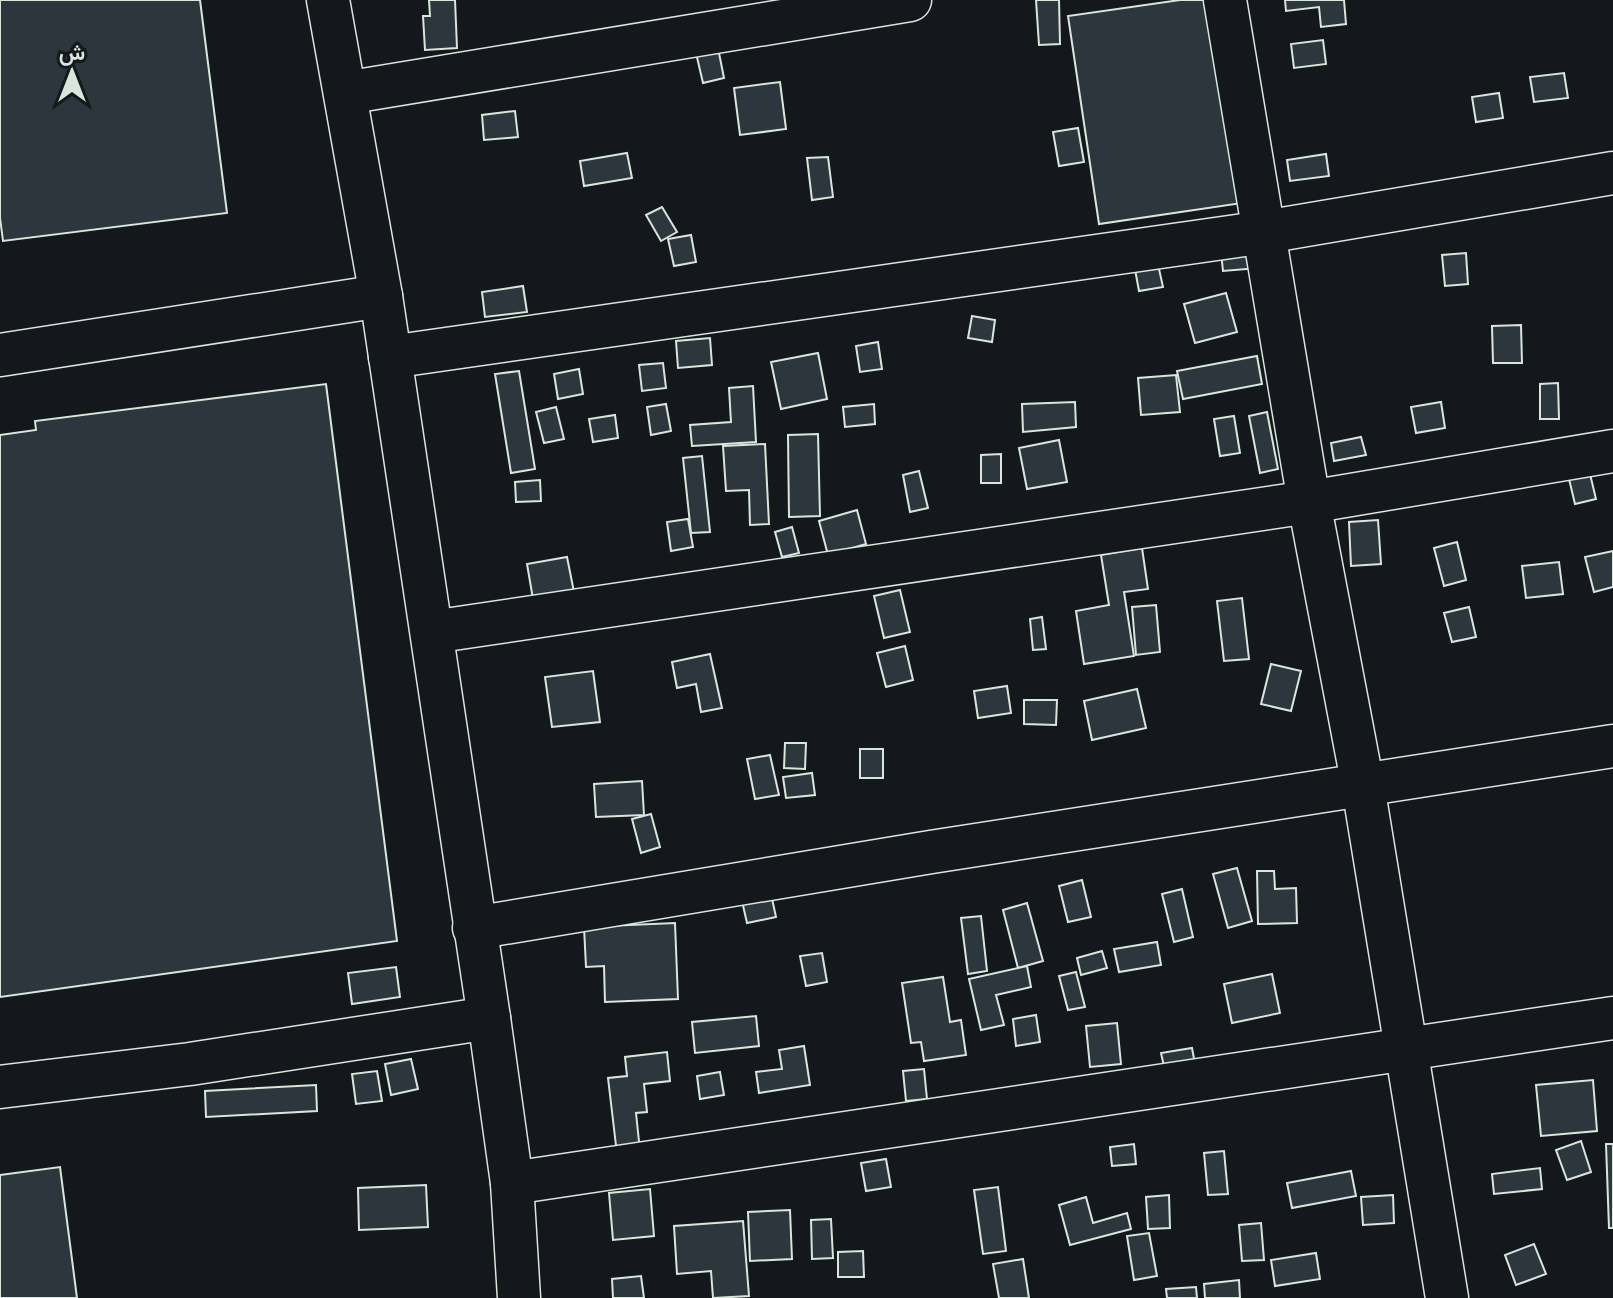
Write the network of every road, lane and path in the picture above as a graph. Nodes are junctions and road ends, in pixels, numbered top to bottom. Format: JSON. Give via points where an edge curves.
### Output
{"nodes":[{"id":1,"x":328,"y":0,"type":"edge"},
{"id":2,"x":910,"y":0,"type":"edge"},
{"id":3,"x":1225,"y":0,"type":"edge"},
{"id":4,"x":345,"y":93,"type":"junction"},
{"id":5,"x":1613,"y":173,"type":"edge"},
{"id":6,"x":1265,"y":232,"type":"junction"},
{"id":7,"x":381,"y":296,"type":"junction"},
{"id":8,"x":0,"y":355,"type":"edge"},
{"id":9,"x":390,"y":357,"type":"junction"},
{"id":10,"x":1613,"y":451,"type":"edge"},
{"id":11,"x":1309,"y":502,"type":"junction"},
{"id":12,"x":432,"y":632,"type":"junction"},
{"id":13,"x":1613,"y":746,"type":"edge"},
{"id":14,"x":1363,"y":786,"type":"junction"},
{"id":15,"x":474,"y":928,"type":"junction"},
{"id":16,"x":489,"y":1018,"type":"junction"},
{"id":17,"x":1613,"y":1018,"type":"edge"},
{"id":18,"x":1407,"y":1049,"type":"junction"},
{"id":19,"x":0,"y":1087,"type":"edge"},
{"id":20,"x":512,"y":1183,"type":"junction"},
{"id":21,"x":519,"y":1298,"type":"edge"},
{"id":22,"x":1447,"y":1298,"type":"edge"}],
"edges":[{"from":1,"to":4,"type":"street"},
{"from":2,"to":4,"type":"street"},
{"from":3,"to":6,"type":"street"},
{"from":4,"to":7,"type":"street"},
{"from":5,"to":6,"type":"street"},
{"from":6,"to":9,"type":"street"},
{"from":6,"to":11,"type":"street"},
{"from":7,"to":8,"type":"street"},
{"from":7,"to":9,"type":"street"},
{"from":9,"to":12,"type":"street"},
{"from":10,"to":11,"type":"street"},
{"from":11,"to":12,"type":"street"},
{"from":11,"to":14,"type":"street"},
{"from":12,"to":15,"type":"street"},
{"from":13,"to":14,"type":"street"},
{"from":14,"to":15,"type":"street"},
{"from":14,"to":18,"type":"street"},
{"from":15,"to":16,"type":"street"},
{"from":16,"to":19,"type":"street"},
{"from":16,"to":20,"type":"street"},
{"from":17,"to":18,"type":"street"},
{"from":18,"to":20,"type":"street"},
{"from":18,"to":22,"type":"street"},
{"from":20,"to":21,"type":"street"}]}
